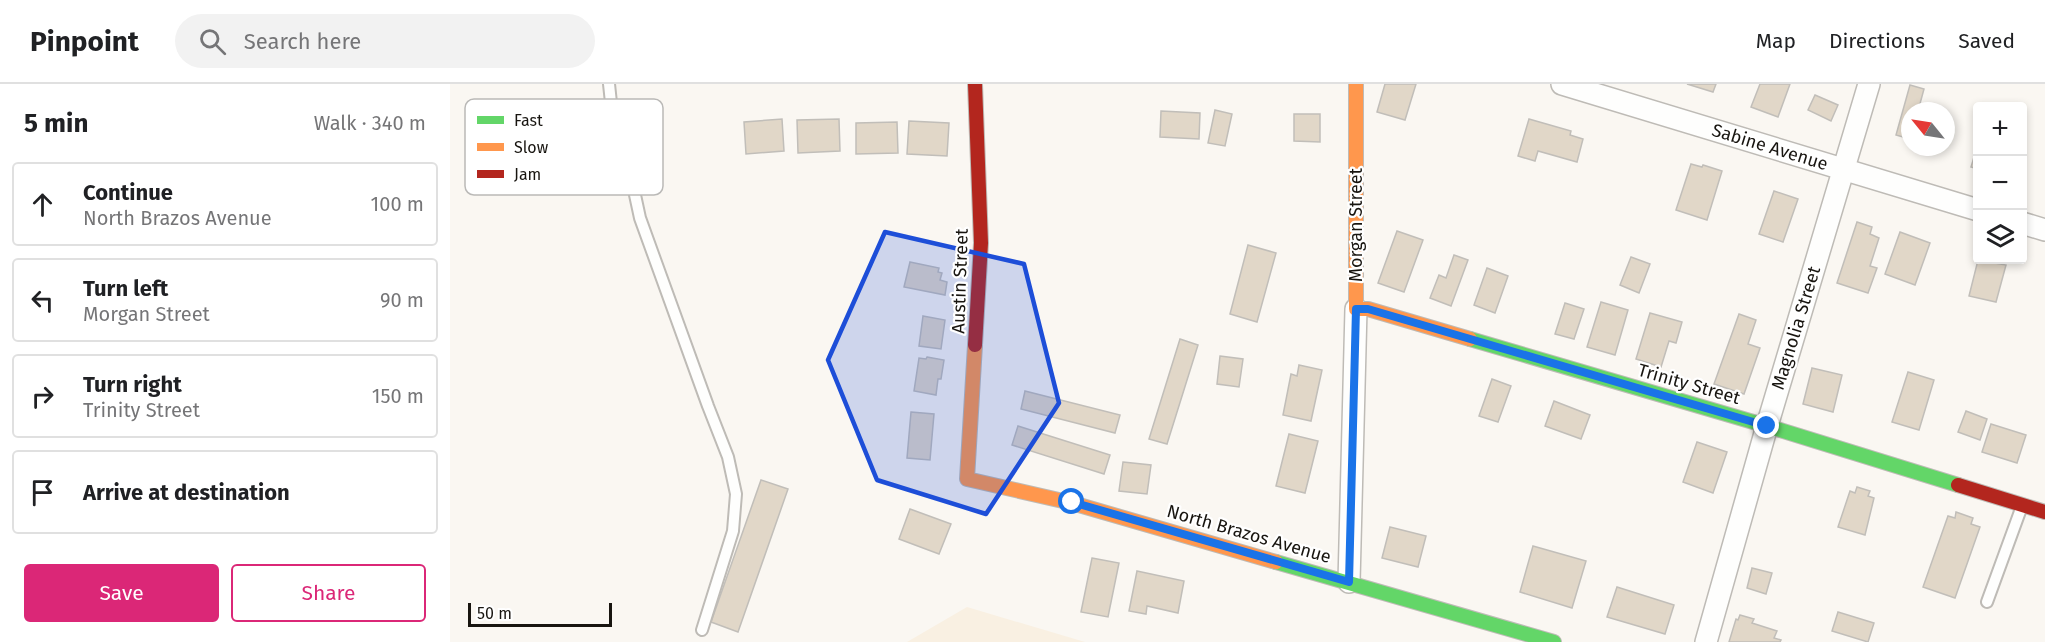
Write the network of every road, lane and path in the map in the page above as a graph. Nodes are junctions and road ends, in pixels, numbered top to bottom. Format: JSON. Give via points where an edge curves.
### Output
{"nodes":[{"id":1,"x":609,"y":84,"type":"edge"},
{"id":2,"x":975,"y":84,"type":"edge"},
{"id":3,"x":1356,"y":84,"type":"edge"},
{"id":4,"x":1562,"y":84,"type":"edge"},
{"id":5,"x":1869,"y":84,"type":"edge"},
{"id":6,"x":611,"y":99,"type":"edge"},
{"id":7,"x":1844,"y":169,"type":"junction"},
{"id":8,"x":635,"y":195,"type":"edge"},
{"id":9,"x":1973,"y":209,"type":"edge"},
{"id":10,"x":2027,"y":225,"type":"edge"},
{"id":11,"x":2045,"y":230,"type":"edge"},
{"id":12,"x":1356,"y":309,"type":"junction"},
{"id":13,"x":1767,"y":426,"type":"junction"},
{"id":14,"x":968,"y":479,"type":"joint"},
{"id":15,"x":2023,"y":505,"type":"junction"},
{"id":16,"x":2045,"y":512,"type":"edge"},
{"id":17,"x":1349,"y":582,"type":"junction"},
{"id":18,"x":1988,"y":602,"type":"dead end"},
{"id":19,"x":702,"y":630,"type":"dead end"},
{"id":20,"x":1554,"y":642,"type":"edge"},
{"id":21,"x":1706,"y":642,"type":"edge"}],
"edges":[{"from":1,"to":6,"type":"lane"},
{"from":2,"to":14,"type":"street","name":"Austin Street","via":[[981,243]]},
{"from":3,"to":12,"type":"street","name":"Morgan Street"},
{"from":4,"to":7,"type":"street","name":"Sabine Avenue"},
{"from":5,"to":7,"type":"street","name":"Magnolia Street"},
{"from":7,"to":9,"type":"street","name":"Sabine Avenue"},
{"from":7,"to":13,"type":"street","name":"Magnolia Street"},
{"from":8,"to":19,"type":"lane","via":[[728,457],[736,494],[733,531]]},
{"from":10,"to":11,"type":"street"},
{"from":12,"to":13,"type":"street","name":"Trinity Street","via":[[1368,309]]},
{"from":12,"to":17,"type":"street","name":"Morgan Street"},
{"from":13,"to":15,"type":"street","name":"Trinity Street"},
{"from":13,"to":21,"type":"street","name":"Magnolia Street"},
{"from":14,"to":17,"type":"street","name":"North Brazos Avenue","via":[[1072,502]]},
{"from":15,"to":16,"type":"street","name":"Trinity Street"},
{"from":15,"to":18,"type":"lane"},
{"from":17,"to":20,"type":"street","name":"North Brazos Avenue"}]}
